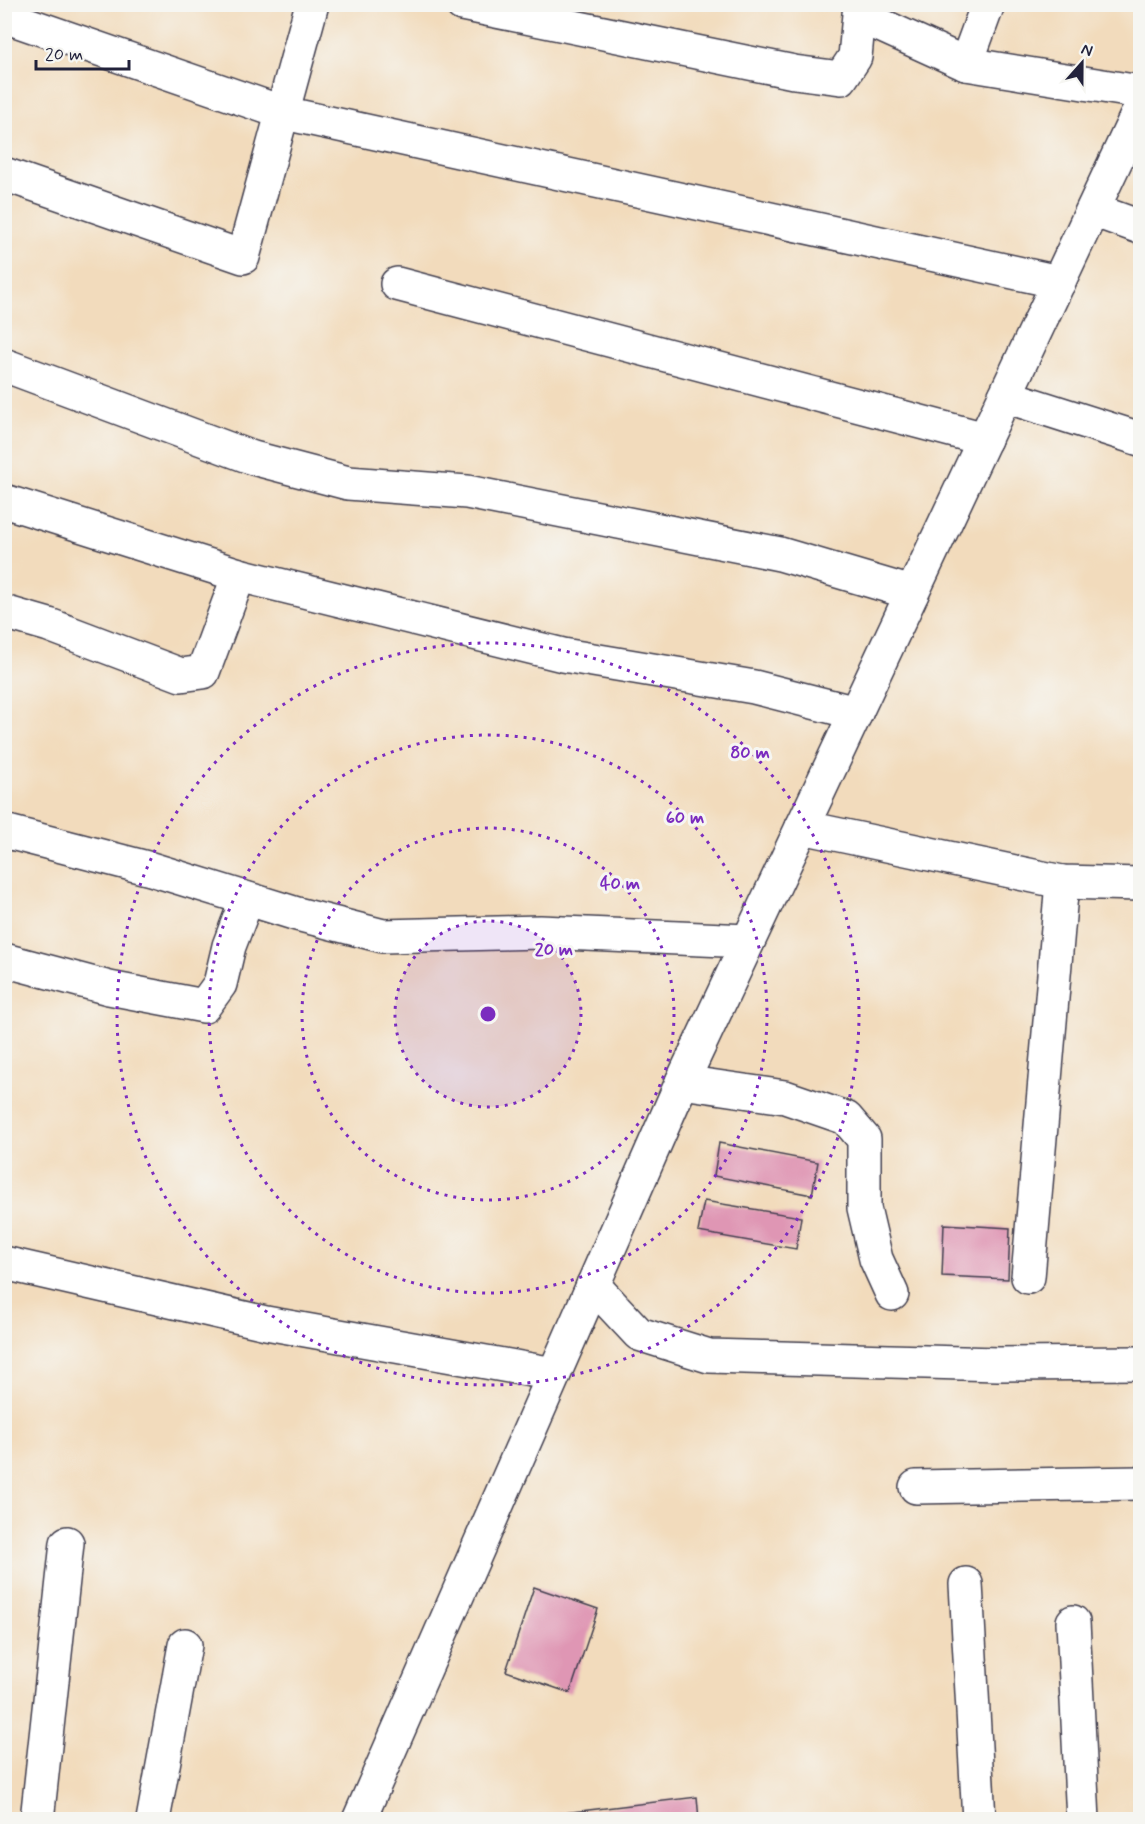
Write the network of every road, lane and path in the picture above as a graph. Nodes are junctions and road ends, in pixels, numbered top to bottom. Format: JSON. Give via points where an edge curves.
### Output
{"nodes":[{"id":1,"x":312,"y":4,"type":"edge"},
{"id":2,"x":462,"y":4,"type":"edge"},
{"id":3,"x":860,"y":4,"type":"edge"},
{"id":4,"x":988,"y":4,"type":"edge"},
{"id":5,"x":4,"y":16,"type":"edge"},
{"id":6,"x":966,"y":64,"type":"junction"},
{"id":7,"x":1140,"y":92,"type":"edge"},
{"id":8,"x":1140,"y":109,"type":"edge"},
{"id":9,"x":284,"y":113,"type":"junction"},
{"id":10,"x":4,"y":174,"type":"edge"},
{"id":11,"x":1093,"y":210,"type":"junction"},
{"id":12,"x":1140,"y":227,"type":"edge"},
{"id":13,"x":1059,"y":282,"type":"junction"},
{"id":14,"x":397,"y":284,"type":"dead end"},
{"id":15,"x":4,"y":364,"type":"edge"},
{"id":16,"x":1005,"y":396,"type":"junction"},
{"id":17,"x":1140,"y":438,"type":"edge"},
{"id":18,"x":985,"y":439,"type":"junction"},
{"id":19,"x":4,"y":501,"type":"edge"},
{"id":20,"x":239,"y":575,"type":"junction"},
{"id":21,"x":912,"y":593,"type":"junction"},
{"id":22,"x":4,"y":612,"type":"edge"},
{"id":23,"x":856,"y":713,"type":"junction"},
{"id":24,"x":802,"y":827,"type":"junction"},
{"id":25,"x":4,"y":831,"type":"edge"},
{"id":26,"x":1062,"y":882,"type":"junction"},
{"id":27,"x":1140,"y":884,"type":"edge"},
{"id":28,"x":247,"y":899,"type":"junction"},
{"id":29,"x":748,"y":941,"type":"junction"},
{"id":30,"x":4,"y":960,"type":"edge"},
{"id":31,"x":682,"y":1083,"type":"junction"},
{"id":32,"x":4,"y":1263,"type":"edge"},
{"id":33,"x":1028,"y":1277,"type":"dead end"},
{"id":34,"x":593,"y":1285,"type":"junction"},
{"id":35,"x":892,"y":1294,"type":"dead end"},
{"id":36,"x":1140,"y":1363,"type":"edge"},
{"id":37,"x":554,"y":1374,"type":"junction"},
{"id":38,"x":1140,"y":1483,"type":"edge"},
{"id":39,"x":916,"y":1487,"type":"dead end"},
{"id":40,"x":67,"y":1543,"type":"dead end"},
{"id":41,"x":966,"y":1584,"type":"dead end"},
{"id":42,"x":1073,"y":1622,"type":"dead end"},
{"id":43,"x":185,"y":1645,"type":"dead end"},
{"id":44,"x":37,"y":1820,"type":"edge"},
{"id":45,"x":153,"y":1820,"type":"edge"},
{"id":46,"x":359,"y":1820,"type":"edge"},
{"id":47,"x":979,"y":1820,"type":"edge"},
{"id":48,"x":1083,"y":1820,"type":"edge"}],
"edges":[{"from":1,"to":9,"type":"street"},
{"from":2,"to":3,"type":"street","via":[[794,72],[841,78],[855,57]]},
{"from":3,"to":6,"type":"street","via":[[878,24]]},
{"from":4,"to":6,"type":"street"},
{"from":5,"to":9,"type":"street"},
{"from":6,"to":7,"type":"street"},
{"from":8,"to":11,"type":"street"},
{"from":9,"to":10,"type":"street","via":[[243,257]]},
{"from":9,"to":13,"type":"street"},
{"from":11,"to":12,"type":"street"},
{"from":11,"to":13,"type":"street"},
{"from":13,"to":16,"type":"street"},
{"from":14,"to":18,"type":"street"},
{"from":15,"to":21,"type":"street","via":[[252,458],[348,483],[467,492],[780,554]]},
{"from":16,"to":17,"type":"street"},
{"from":16,"to":18,"type":"street"},
{"from":18,"to":21,"type":"street"},
{"from":19,"to":20,"type":"street"},
{"from":20,"to":22,"type":"street","via":[[203,672],[181,675]]},
{"from":20,"to":23,"type":"street","via":[[563,655],[754,687]]},
{"from":21,"to":23,"type":"street"},
{"from":23,"to":24,"type":"street"},
{"from":24,"to":26,"type":"street"},
{"from":24,"to":29,"type":"street"},
{"from":25,"to":28,"type":"street","via":[[151,869]]},
{"from":26,"to":27,"type":"street"},
{"from":26,"to":33,"type":"street"},
{"from":28,"to":29,"type":"street","via":[[383,936],[540,932]]},
{"from":28,"to":30,"type":"street","via":[[220,984],[204,1006],[109,988]]},
{"from":29,"to":31,"type":"street"},
{"from":31,"to":34,"type":"street"},
{"from":31,"to":35,"type":"street","via":[[785,1097],[846,1118],[864,1139],[864,1208],[876,1259]]},
{"from":32,"to":37,"type":"street","via":[[266,1323]]},
{"from":34,"to":36,"type":"street","via":[[639,1334],[709,1356],[998,1364]]},
{"from":34,"to":37,"type":"street"},
{"from":37,"to":46,"type":"street"},
{"from":38,"to":39,"type":"street"},
{"from":40,"to":44,"type":"street"},
{"from":41,"to":47,"type":"street"},
{"from":42,"to":48,"type":"street"},
{"from":43,"to":45,"type":"street"}]}
